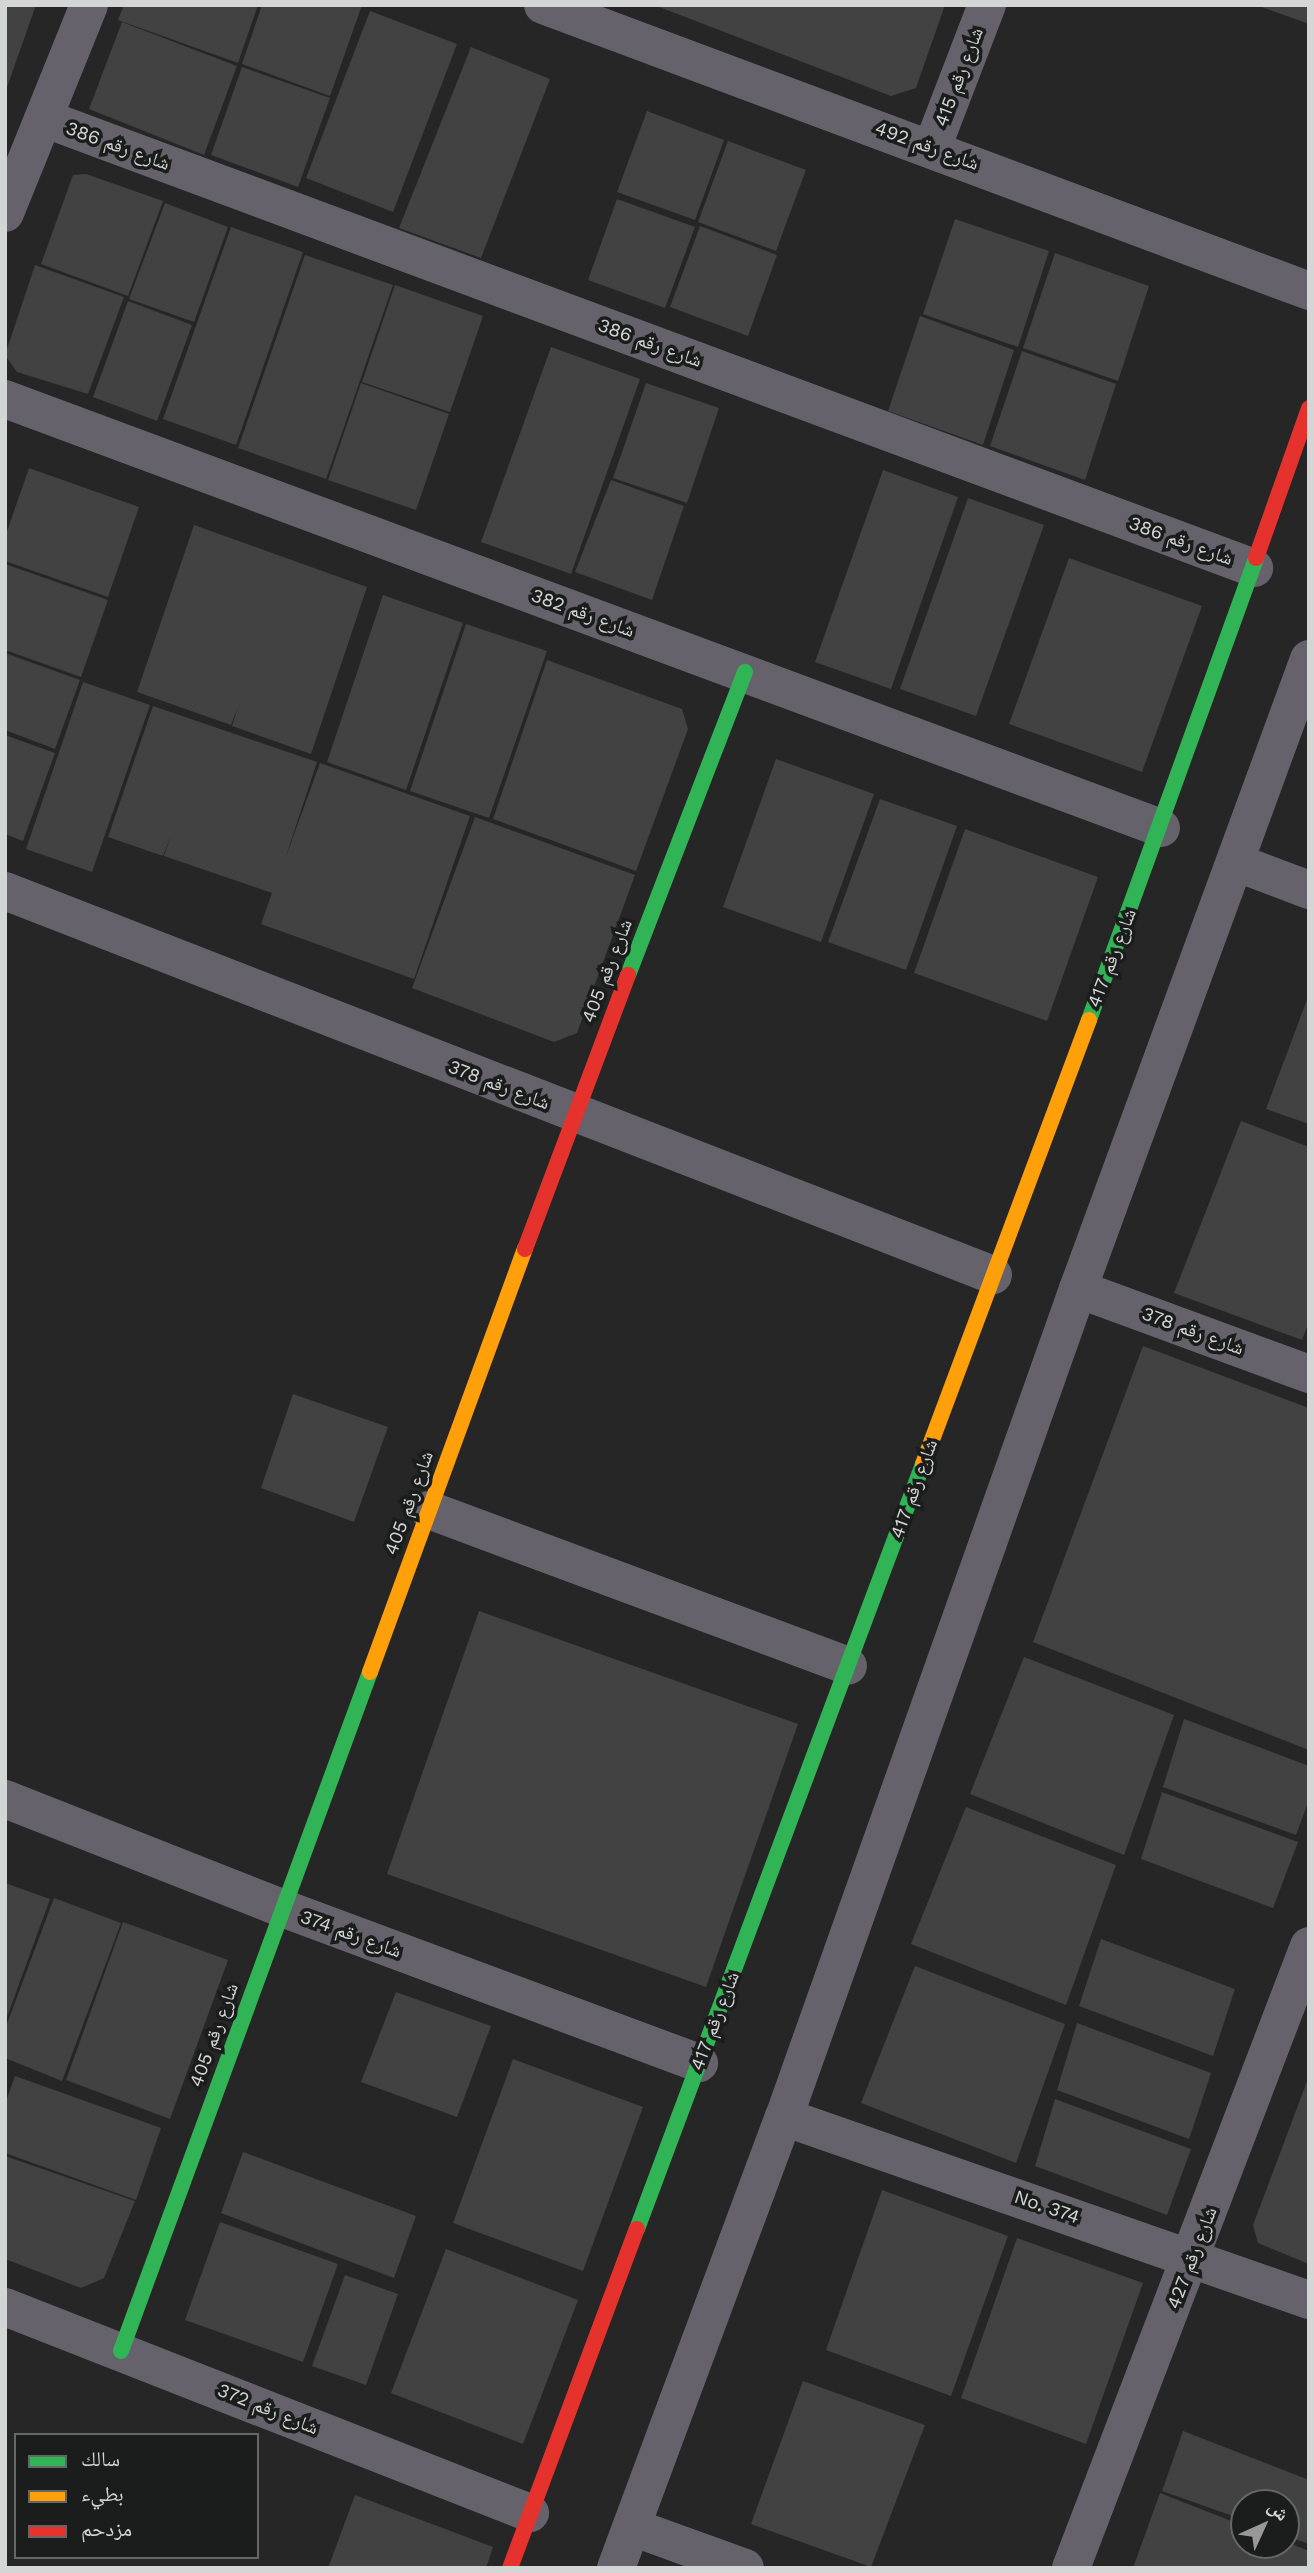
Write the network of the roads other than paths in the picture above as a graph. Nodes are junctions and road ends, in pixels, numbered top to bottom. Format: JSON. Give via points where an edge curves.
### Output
{"nodes":[{"id":1,"x":89,"y":5,"type":"edge"},
{"id":2,"x":543,"y":5,"type":"edge"},
{"id":3,"x":987,"y":5,"type":"edge"},
{"id":4,"x":46,"y":119,"type":"junction"},
{"id":5,"x":932,"y":148,"type":"junction"},
{"id":6,"x":5,"y":213,"type":"edge"},
{"id":7,"x":1309,"y":291,"type":"edge"},
{"id":8,"x":5,"y":399,"type":"edge"},
{"id":9,"x":1309,"y":408,"type":"edge"},
{"id":10,"x":1254,"y":568,"type":"junction"},
{"id":11,"x":1309,"y":659,"type":"edge"},
{"id":12,"x":745,"y":673,"type":"junction"},
{"id":13,"x":1161,"y":828,"type":"junction"},
{"id":14,"x":1235,"y":862,"type":"junction"},
{"id":15,"x":1309,"y":890,"type":"edge"},
{"id":16,"x":5,"y":891,"type":"edge"},
{"id":17,"x":574,"y":1114,"type":"junction"},
{"id":18,"x":993,"y":1275,"type":"junction"},
{"id":19,"x":1078,"y":1289,"type":"junction"},
{"id":20,"x":1309,"y":1374,"type":"edge"},
{"id":21,"x":429,"y":1510,"type":"junction"},
{"id":22,"x":848,"y":1665,"type":"junction"},
{"id":23,"x":5,"y":1799,"type":"edge"},
{"id":24,"x":282,"y":1908,"type":"junction"},
{"id":25,"x":1309,"y":1946,"type":"edge"},
{"id":26,"x":699,"y":2063,"type":"junction"},
{"id":27,"x":784,"y":2117,"type":"junction"},
{"id":28,"x":1192,"y":2258,"type":"junction"},
{"id":29,"x":1309,"y":2300,"type":"edge"},
{"id":30,"x":5,"y":2306,"type":"edge"},
{"id":31,"x":121,"y":2351,"type":"junction"},
{"id":32,"x":530,"y":2513,"type":"junction"},
{"id":33,"x":632,"y":2527,"type":"junction"},
{"id":34,"x":510,"y":2568,"type":"edge"},
{"id":35,"x":616,"y":2568,"type":"edge"},
{"id":36,"x":745,"y":2568,"type":"edge"},
{"id":37,"x":1071,"y":2568,"type":"edge"}],
"edges":[{"from":1,"to":4,"type":"street"},
{"from":2,"to":5,"type":"street","name":"شارع رقم 492"},
{"from":3,"to":5,"type":"street","name":"شارع رقم 415"},
{"from":4,"to":6,"type":"street"},
{"from":4,"to":10,"type":"street","name":"شارع رقم 386"},
{"from":5,"to":7,"type":"street","name":"شارع رقم 492"},
{"from":8,"to":12,"type":"street","name":"شارع رقم 382"},
{"from":9,"to":10,"type":"street","name":"شارع رقم 417"},
{"from":10,"to":13,"type":"street","name":"شارع رقم 417"},
{"from":11,"to":14,"type":"street"},
{"from":12,"to":13,"type":"street","name":"شارع رقم 382"},
{"from":12,"to":17,"type":"street","name":"شارع رقم 405"},
{"from":13,"to":18,"type":"street","name":"شارع رقم 417"},
{"from":14,"to":15,"type":"street"},
{"from":14,"to":19,"type":"street"},
{"from":16,"to":17,"type":"street","name":"شارع رقم 378"},
{"from":17,"to":18,"type":"street","name":"شارع رقم 378"},
{"from":17,"to":21,"type":"street","name":"شارع رقم 405"},
{"from":18,"to":22,"type":"street","name":"شارع رقم 417"},
{"from":19,"to":20,"type":"street","name":"شارع رقم 378"},
{"from":19,"to":27,"type":"street"},
{"from":21,"to":22,"type":"street"},
{"from":21,"to":24,"type":"street","name":"شارع رقم 405"},
{"from":22,"to":26,"type":"street","name":"شارع رقم 417"},
{"from":23,"to":24,"type":"street","name":"شارع رقم 374"},
{"from":24,"to":26,"type":"street","name":"شارع رقم 374"},
{"from":24,"to":31,"type":"street","name":"شارع رقم 405"},
{"from":25,"to":28,"type":"street","name":"شارع رقم 427"},
{"from":26,"to":32,"type":"street","name":"شارع رقم 417"},
{"from":27,"to":28,"type":"street","name":"No. 374"},
{"from":27,"to":33,"type":"street"},
{"from":28,"to":29,"type":"street","name":"No. 374"},
{"from":28,"to":37,"type":"street","name":"شارع رقم 427"},
{"from":30,"to":31,"type":"street","name":"شارع رقم 372"},
{"from":31,"to":32,"type":"street","name":"شارع رقم 372"},
{"from":32,"to":34,"type":"street","name":"شارع رقم 417"},
{"from":33,"to":35,"type":"street"},
{"from":33,"to":36,"type":"street"}]}
